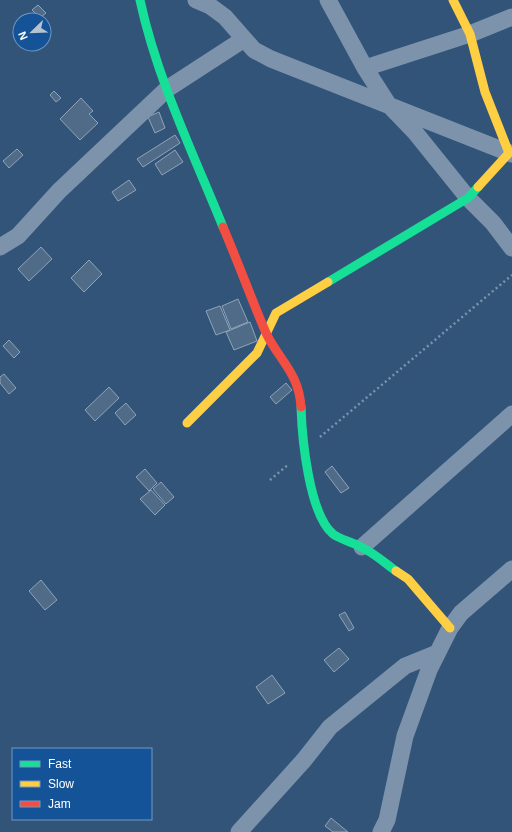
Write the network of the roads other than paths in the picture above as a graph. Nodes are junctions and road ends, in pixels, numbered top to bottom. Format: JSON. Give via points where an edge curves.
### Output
{"nodes":[{"id":1,"x":140,"y":0,"type":"edge"},
{"id":2,"x":196,"y":0,"type":"edge"},
{"id":3,"x":328,"y":0,"type":"edge"},
{"id":4,"x":453,"y":0,"type":"edge"},
{"id":5,"x":512,"y":17,"type":"edge"},
{"id":6,"x":470,"y":34,"type":"junction"},
{"id":7,"x":244,"y":40,"type":"junction"},
{"id":8,"x":365,"y":68,"type":"junction"},
{"id":9,"x":167,"y":89,"type":"junction"},
{"id":10,"x":388,"y":104,"type":"junction"},
{"id":11,"x":510,"y":154,"type":"edge"},
{"id":12,"x":468,"y":198,"type":"junction"},
{"id":13,"x":0,"y":247,"type":"edge"},
{"id":14,"x":512,"y":248,"type":"edge"},
{"id":15,"x":267,"y":334,"type":"junction"},
{"id":16,"x":512,"y":414,"type":"edge"},
{"id":17,"x":187,"y":423,"type":"dead end"},
{"id":18,"x":362,"y":547,"type":"junction"},
{"id":19,"x":512,"y":568,"type":"edge"},
{"id":20,"x":450,"y":628,"type":"junction"},
{"id":21,"x":437,"y":653,"type":"junction"},
{"id":22,"x":239,"y":832,"type":"edge"},
{"id":23,"x":381,"y":832,"type":"edge"}],
"edges":[{"from":1,"to":9,"type":"street","via":[[146,27]]},
{"from":2,"to":7,"type":"street","via":[[225,17]]},
{"from":3,"to":8,"type":"street"},
{"from":4,"to":6,"type":"street"},
{"from":5,"to":6,"type":"street"},
{"from":6,"to":8,"type":"street"},
{"from":6,"to":11,"type":"street","via":[[485,92]]},
{"from":7,"to":9,"type":"street"},
{"from":7,"to":10,"type":"street","via":[[254,50],[271,59]]},
{"from":8,"to":10,"type":"street"},
{"from":9,"to":13,"type":"street","via":[[59,191],[18,236]]},
{"from":9,"to":15,"type":"street"},
{"from":10,"to":11,"type":"street"},
{"from":10,"to":12,"type":"street","via":[[414,131]]},
{"from":11,"to":12,"type":"street"},
{"from":12,"to":14,"type":"street","via":[[493,223]]},
{"from":12,"to":15,"type":"street","via":[[285,306],[276,313]]},
{"from":15,"to":17,"type":"street","via":[[257,353]]},
{"from":15,"to":18,"type":"street","via":[[294,377],[300,392],[302,432],[313,495],[322,522],[334,534]]},
{"from":16,"to":18,"type":"street"},
{"from":18,"to":20,"type":"street","via":[[408,580]]},
{"from":19,"to":20,"type":"street","via":[[461,613]]},
{"from":20,"to":21,"type":"street"},
{"from":21,"to":22,"type":"street","via":[[405,666],[330,727]]},
{"from":21,"to":23,"type":"street","via":[[405,736],[387,820]]}]}
